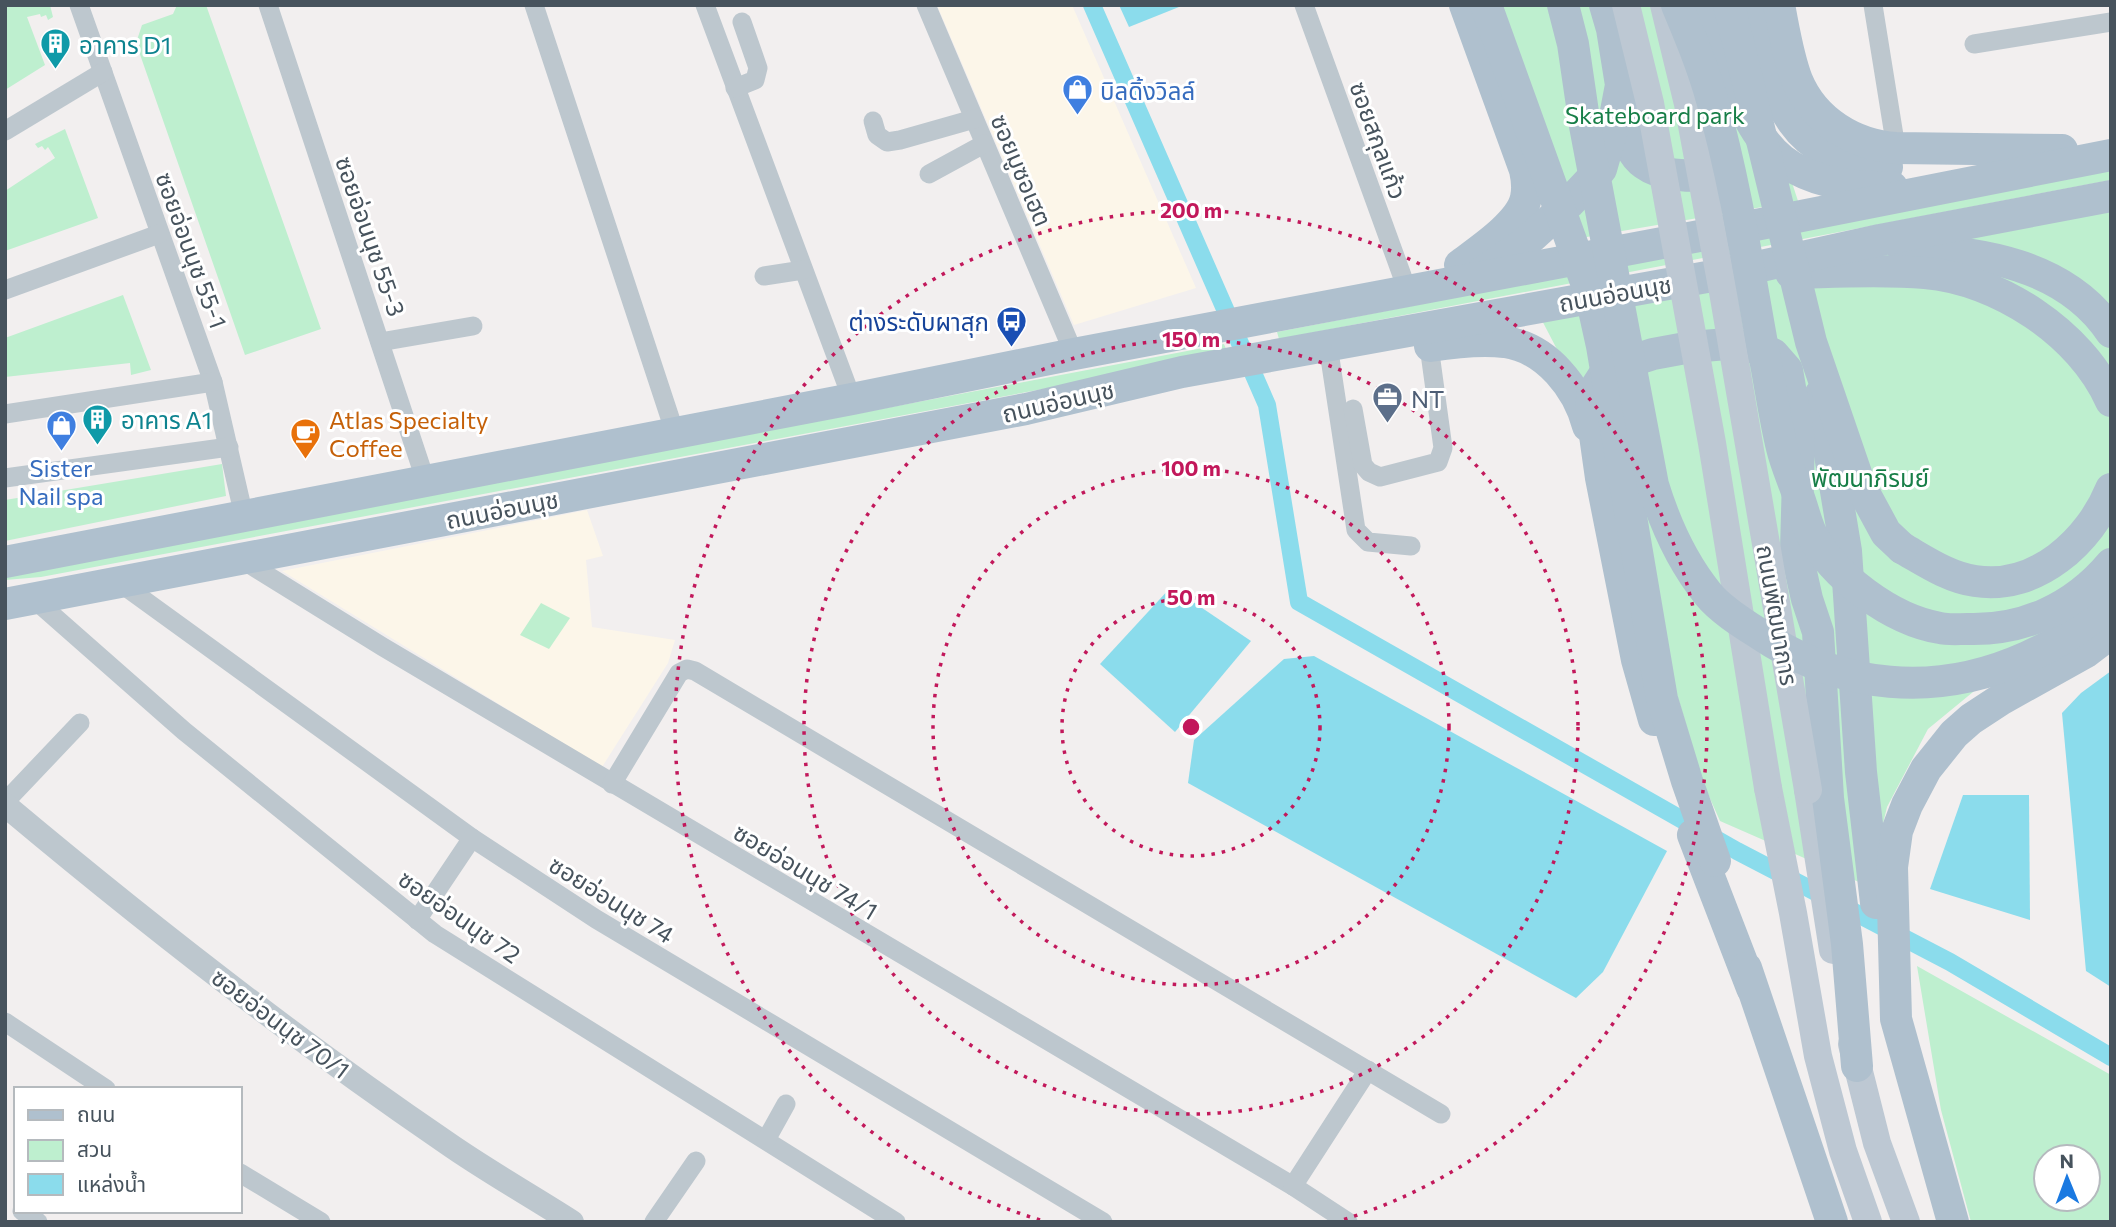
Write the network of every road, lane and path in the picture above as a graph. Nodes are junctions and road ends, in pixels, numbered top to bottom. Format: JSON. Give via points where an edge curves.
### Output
{"nodes":[{"id":1,"x":79,"y":5,"type":"edge"},
{"id":2,"x":268,"y":5,"type":"edge"},
{"id":3,"x":534,"y":5,"type":"edge"},
{"id":4,"x":705,"y":5,"type":"edge"},
{"id":5,"x":926,"y":5,"type":"edge"},
{"id":6,"x":1304,"y":5,"type":"edge"},
{"id":7,"x":1465,"y":5,"type":"edge"},
{"id":8,"x":1486,"y":5,"type":"edge"},
{"id":9,"x":1563,"y":5,"type":"edge"},
{"id":10,"x":1605,"y":5,"type":"edge"},
{"id":11,"x":1626,"y":5,"type":"edge"},
{"id":12,"x":1664,"y":5,"type":"edge"},
{"id":13,"x":1677,"y":5,"type":"edge"},
{"id":14,"x":1709,"y":5,"type":"edge"},
{"id":15,"x":1729,"y":5,"type":"edge"},
{"id":16,"x":1753,"y":5,"type":"edge"},
{"id":17,"x":1779,"y":5,"type":"edge"},
{"id":18,"x":1873,"y":5,"type":"edge"},
{"id":19,"x":742,"y":22,"type":"dead end"},
{"id":20,"x":2111,"y":22,"type":"edge"},
{"id":21,"x":1974,"y":44,"type":"dead end"},
{"id":22,"x":103,"y":72,"type":"junction"},
{"id":23,"x":1730,"y":83,"type":"junction"},
{"id":24,"x":1620,"y":85,"type":"junction"},
{"id":25,"x":735,"y":88,"type":"junction"},
{"id":26,"x":974,"y":119,"type":"junction"},
{"id":27,"x":873,"y":121,"type":"dead end"},
{"id":28,"x":5,"y":131,"type":"edge"},
{"id":29,"x":984,"y":144,"type":"junction"},
{"id":30,"x":2111,"y":147,"type":"edge"},
{"id":31,"x":1896,"y":148,"type":"junction"},
{"id":32,"x":2111,"y":155,"type":"edge"},
{"id":33,"x":2042,"y":160,"type":"junction"},
{"id":34,"x":929,"y":174,"type":"dead end"},
{"id":35,"x":2111,"y":195,"type":"edge"},
{"id":36,"x":159,"y":234,"type":"junction"},
{"id":37,"x":1808,"y":256,"type":"junction"},
{"id":38,"x":803,"y":270,"type":"junction"},
{"id":39,"x":1729,"y":273,"type":"junction"},
{"id":40,"x":764,"y":276,"type":"dead end"},
{"id":41,"x":1474,"y":279,"type":"junction"},
{"id":42,"x":5,"y":290,"type":"edge"},
{"id":43,"x":1420,"y":290,"type":"junction"},
{"id":44,"x":473,"y":326,"type":"dead end"},
{"id":45,"x":2111,"y":332,"type":"edge"},
{"id":46,"x":380,"y":342,"type":"junction"},
{"id":47,"x":1811,"y":342,"type":"junction"},
{"id":48,"x":1330,"y":344,"type":"junction"},
{"id":49,"x":1429,"y":346,"type":"junction"},
{"id":50,"x":1074,"y":354,"type":"junction"},
{"id":51,"x":214,"y":382,"type":"junction"},
{"id":52,"x":852,"y":399,"type":"junction"},
{"id":53,"x":2111,"y":401,"type":"edge"},
{"id":54,"x":1353,"y":409,"type":"dead end"},
{"id":55,"x":5,"y":414,"type":"edge"},
{"id":56,"x":675,"y":433,"type":"junction"},
{"id":57,"x":229,"y":447,"type":"junction"},
{"id":58,"x":5,"y":478,"type":"edge"},
{"id":59,"x":1601,"y":478,"type":"junction"},
{"id":60,"x":426,"y":482,"type":"junction"},
{"id":61,"x":2111,"y":489,"type":"edge"},
{"id":62,"x":244,"y":516,"type":"junction"},
{"id":63,"x":1411,"y":547,"type":"dead end"},
{"id":64,"x":241,"y":559,"type":"junction"},
{"id":65,"x":5,"y":562,"type":"edge"},
{"id":66,"x":2111,"y":564,"type":"edge"},
{"id":67,"x":119,"y":582,"type":"junction"},
{"id":68,"x":2111,"y":601,"type":"edge"},
{"id":69,"x":19,"y":602,"type":"edge"},
{"id":70,"x":2111,"y":634,"type":"edge"},
{"id":71,"x":80,"y":723,"type":"dead end"},
{"id":72,"x":612,"y":785,"type":"junction"},
{"id":73,"x":5,"y":803,"type":"edge"},
{"id":74,"x":472,"y":838,"type":"junction"},
{"id":75,"x":1708,"y":859,"type":"junction"},
{"id":76,"x":1829,"y":872,"type":"junction"},
{"id":77,"x":1884,"y":897,"type":"junction"},
{"id":78,"x":416,"y":920,"type":"junction"},
{"id":79,"x":5,"y":1022,"type":"edge"},
{"id":80,"x":1857,"y":1066,"type":"joint"},
{"id":81,"x":1368,"y":1070,"type":"junction"},
{"id":82,"x":103,"y":1087,"type":"edge"},
{"id":83,"x":786,"y":1104,"type":"dead end"},
{"id":84,"x":1441,"y":1114,"type":"dead end"},
{"id":85,"x":766,"y":1140,"type":"junction"},
{"id":86,"x":696,"y":1161,"type":"dead end"},
{"id":87,"x":242,"y":1173,"type":"edge"},
{"id":88,"x":1293,"y":1186,"type":"junction"},
{"id":89,"x":321,"y":1222,"type":"edge"},
{"id":90,"x":572,"y":1222,"type":"edge"},
{"id":91,"x":654,"y":1222,"type":"edge"},
{"id":92,"x":896,"y":1222,"type":"edge"},
{"id":93,"x":1103,"y":1222,"type":"edge"},
{"id":94,"x":1348,"y":1222,"type":"edge"},
{"id":95,"x":1832,"y":1222,"type":"edge"},
{"id":96,"x":1868,"y":1222,"type":"edge"},
{"id":97,"x":1906,"y":1222,"type":"edge"},
{"id":98,"x":1954,"y":1222,"type":"edge"}],
"edges":[{"from":1,"to":22,"type":"street","name":"ซอยอ่อนนุช 55-1"},
{"from":2,"to":46,"type":"street","name":"ซอยอ่อนนุช 55-3"},
{"from":3,"to":56,"type":"street"},
{"from":4,"to":25,"type":"street"},
{"from":5,"to":26,"type":"street","name":"ซอยมูซอเฮต"},
{"from":6,"to":43,"type":"street","name":"ซอยสกุลแก้ว"},
{"from":7,"to":43,"type":"main road","via":[[1525,170],[1526,199],[1519,214],[1492,240]]},
{"from":8,"to":75,"type":"main road","bridge":true,"via":[[1591,296],[1662,699]]},
{"from":9,"to":68,"type":"main road","bridge":true,"via":[[1653,485],[1679,551],[1709,596],[1778,646],[1805,659],[1865,678],[1912,684],[1958,681],[2001,669],[2056,645]]},
{"from":10,"to":24,"type":"main road"},
{"from":11,"to":96,"type":"main road","name":"ถนนพัฒนาการ","bridge":true,"via":[[1650,103],[1710,429],[1768,788],[1818,1056]]},
{"from":12,"to":76,"type":"main road","name":"ถนนพัฒนาการ","bridge":true,"via":[[1688,104],[1808,790]]},
{"from":13,"to":66,"type":"main road","bridge":true,"via":[[1713,100],[1783,449],[1812,534],[1839,572],[1887,608],[1940,628],[1974,629],[2019,624],[2049,614],[2071,601]]},
{"from":14,"to":23,"type":"main road"},
{"from":15,"to":47,"type":"main road","bridge":true},
{"from":16,"to":33,"type":"main road","via":[[1772,84],[1782,106],[1824,151],[1868,166]]},
{"from":17,"to":31,"type":"main road","via":[[1797,79],[1816,109],[1859,141]]},
{"from":18,"to":31,"type":"street"},
{"from":19,"to":25,"type":"street","via":[[758,75]]},
{"from":20,"to":21,"type":"street"},
{"from":22,"to":28,"type":"street"},
{"from":22,"to":36,"type":"street","name":"ซอยอ่อนนุช 55-1"},
{"from":23,"to":24,"type":"main road","via":[[1736,130],[1733,154],[1725,167],[1695,177],[1653,171],[1639,162],[1628,142]]},
{"from":23,"to":33,"type":"main road","via":[[1757,131],[1780,159],[1822,179],[1873,187],[1906,186]]},
{"from":24,"to":41,"type":"main road","via":[[1601,169],[1525,243]]},
{"from":25,"to":38,"type":"street"},
{"from":26,"to":27,"type":"street","via":[[887,142],[877,135]]},
{"from":26,"to":29,"type":"street","name":"ซอยมูซอเฮต"},
{"from":29,"to":34,"type":"street"},
{"from":29,"to":50,"type":"street","name":"ซอยมูซอเฮต"},
{"from":30,"to":33,"type":"main road"},
{"from":31,"to":33,"type":"main road"},
{"from":32,"to":33,"type":"main road","name":"ถนนอ่อนนุช"},
{"from":33,"to":41,"type":"main road","name":"ถนนอ่อนนุช"},
{"from":35,"to":37,"type":"main road","name":"ถนนอ่อนนุช"},
{"from":36,"to":42,"type":"street"},
{"from":36,"to":51,"type":"street","name":"ซอยอ่อนนุช 55-1"},
{"from":37,"to":39,"type":"main road","name":"ถนนอ่อนนุช"},
{"from":37,"to":45,"type":"main road","via":[[1883,248],[1948,250],[2003,260],[2060,284]]},
{"from":38,"to":40,"type":"street"},
{"from":38,"to":52,"type":"street"},
{"from":39,"to":48,"type":"main road","name":"ถนนอ่อนนุช"},
{"from":39,"to":53,"type":"main road","via":[[1917,272],[1974,283],[2059,332],[2074,346]]},
{"from":41,"to":43,"type":"main road","name":"ถนนอ่อนนุช"},
{"from":43,"to":50,"type":"main road","name":"ถนนอ่อนนุช"},
{"from":44,"to":46,"type":"street"},
{"from":46,"to":60,"type":"street","name":"ซอยอ่อนนุช 55-3"},
{"from":47,"to":61,"type":"main road","bridge":true,"via":[[1860,485],[1886,533],[1942,571],[1975,581],[2021,578],[2076,545]]},
{"from":47,"to":77,"type":"main road","bridge":true,"via":[[1846,551],[1861,772]]},
{"from":48,"to":49,"type":"main road"},
{"from":48,"to":63,"type":"street","via":[[1356,530],[1368,542]]},
{"from":48,"to":64,"type":"main road","name":"ถนนอ่อนนุช","via":[[1182,372],[1026,409]]},
{"from":49,"to":54,"type":"street","via":[[1443,448],[1438,462],[1380,477],[1369,472],[1363,465]]},
{"from":49,"to":59,"type":"main road","via":[[1506,342],[1545,360],[1559,372],[1585,415]]},
{"from":50,"to":52,"type":"main road","name":"ถนนอ่อนนุช"},
{"from":51,"to":55,"type":"street"},
{"from":51,"to":57,"type":"street","name":"ซอยอ่อนนุช 55-1"},
{"from":52,"to":56,"type":"main road","name":"ถนนอ่อนนุช"},
{"from":56,"to":60,"type":"main road","name":"ถนนอ่อนนุช"},
{"from":57,"to":58,"type":"street"},
{"from":57,"to":62,"type":"street","name":"ซอยอ่อนนุช 55-1"},
{"from":59,"to":75,"type":"main road","via":[[1637,660],[1667,769]]},
{"from":59,"to":76,"type":"main road","via":[[1593,392],[1604,375],[1619,365],[1679,349],[1727,344],[1773,354],[1787,370],[1799,440],[1796,550],[1818,632]]},
{"from":60,"to":62,"type":"main road","name":"ถนนอ่อนนุช"},
{"from":62,"to":65,"type":"main road","name":"ถนนอ่อนนุช"},
{"from":64,"to":67,"type":"main road","name":"ถนนอ่อนนุช"},
{"from":64,"to":72,"type":"street","name":"ซอยอ่อนนุช 74/1"},
{"from":67,"to":69,"type":"main road","name":"ถนนอ่อนนุช"},
{"from":67,"to":74,"type":"street","name":"ซอยอ่อนนุช 74"},
{"from":69,"to":78,"type":"street","name":"ซอยอ่อนนุช 72"},
{"from":70,"to":77,"type":"main road","via":[[1990,706],[1954,734],[1926,769],[1906,805]]},
{"from":71,"to":73,"type":"street"},
{"from":72,"to":81,"type":"street","via":[[679,673],[695,671]]},
{"from":72,"to":88,"type":"street","name":"ซอยอ่อนนุช 74/1"},
{"from":73,"to":90,"type":"street","name":"ซอยอ่อนนุช 70/1","via":[[131,910],[298,1038],[449,1144]]},
{"from":74,"to":78,"type":"street"},
{"from":74,"to":93,"type":"street","name":"ซอยอ่อนนุช 74","via":[[596,919]]},
{"from":75,"to":95,"type":"main road"},
{"from":76,"to":80,"type":"main road"},
{"from":77,"to":98,"type":"main road","via":[[1894,1004]]},
{"from":78,"to":85,"type":"street","name":"ซอยอ่อนนุช 72"},
{"from":79,"to":82,"type":"street"},
{"from":80,"to":97,"type":"main road","via":[[1877,1143]]},
{"from":81,"to":84,"type":"street"},
{"from":81,"to":88,"type":"street"},
{"from":83,"to":85,"type":"street"},
{"from":85,"to":92,"type":"street","name":"ซอยอ่อนนุช 72"},
{"from":86,"to":91,"type":"street"},
{"from":87,"to":89,"type":"street"},
{"from":88,"to":94,"type":"street","name":"ซอยอ่อนนุช 74/1"}]}
